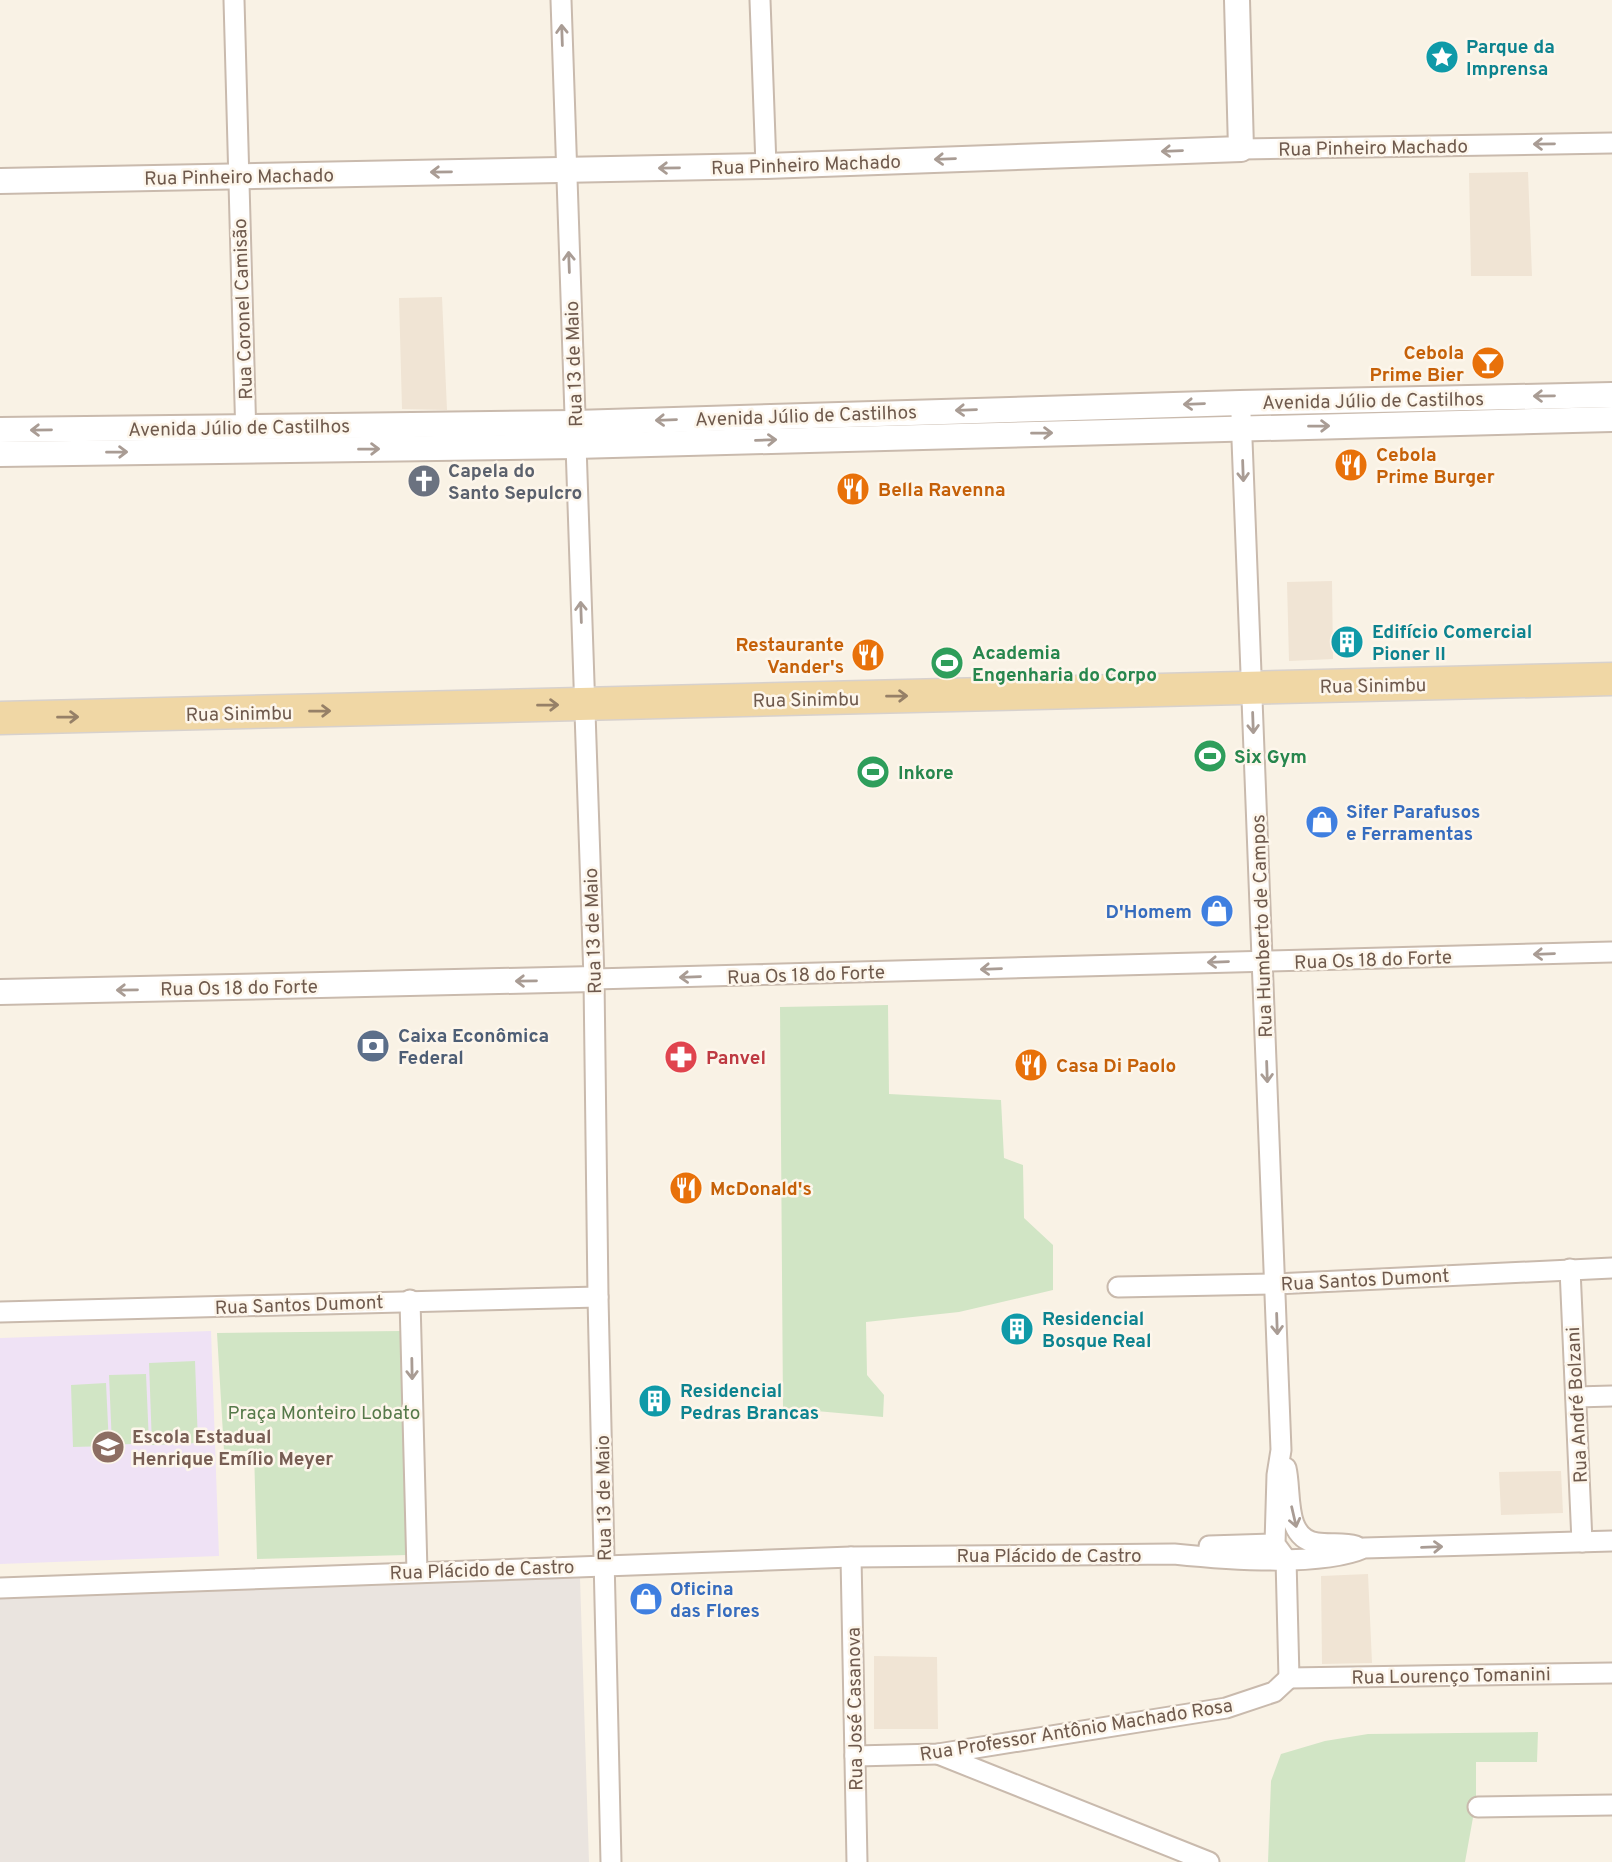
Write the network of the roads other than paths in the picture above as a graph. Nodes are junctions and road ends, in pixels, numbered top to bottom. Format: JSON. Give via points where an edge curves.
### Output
{"nodes":[{"id":1,"x":234,"y":0,"type":"edge"},
{"id":2,"x":561,"y":0,"type":"edge"},
{"id":3,"x":760,"y":0,"type":"edge"},
{"id":4,"x":1237,"y":0,"type":"edge"},
{"id":5,"x":1612,"y":143,"type":"edge"},
{"id":6,"x":1241,"y":149,"type":"junction"},
{"id":7,"x":766,"y":166,"type":"junction"},
{"id":8,"x":566,"y":170,"type":"junction"},
{"id":9,"x":239,"y":176,"type":"junction"},
{"id":10,"x":0,"y":181,"type":"edge"},
{"id":11,"x":1612,"y":395,"type":"edge"},
{"id":12,"x":1240,"y":403,"type":"junction"},
{"id":13,"x":1612,"y":419,"type":"edge"},
{"id":14,"x":1241,"y":428,"type":"junction"},
{"id":15,"x":0,"y":430,"type":"edge"},
{"id":16,"x":575,"y":435,"type":"junction"},
{"id":17,"x":246,"y":438,"type":"junction"},
{"id":18,"x":77,"y":441,"type":"junction"},
{"id":19,"x":0,"y":454,"type":"edge"},
{"id":20,"x":1612,"y":679,"type":"edge"},
{"id":21,"x":1252,"y":687,"type":"junction"},
{"id":22,"x":584,"y":705,"type":"junction"},
{"id":23,"x":0,"y":718,"type":"edge"},
{"id":24,"x":1612,"y":952,"type":"edge"},
{"id":25,"x":1262,"y":961,"type":"junction"},
{"id":26,"x":594,"y":979,"type":"junction"},
{"id":27,"x":0,"y":992,"type":"edge"},
{"id":28,"x":1612,"y":1268,"type":"edge"},
{"id":29,"x":1570,"y":1269,"type":"junction"},
{"id":30,"x":1275,"y":1284,"type":"junction"},
{"id":31,"x":1118,"y":1287,"type":"dead end"},
{"id":32,"x":598,"y":1297,"type":"junction"},
{"id":33,"x":410,"y":1300,"type":"junction"},
{"id":34,"x":0,"y":1312,"type":"edge"},
{"id":35,"x":1612,"y":1396,"type":"edge"},
{"id":36,"x":1576,"y":1397,"type":"junction"},
{"id":37,"x":1282,"y":1450,"type":"junction"},
{"id":38,"x":1612,"y":1541,"type":"edge"},
{"id":39,"x":1582,"y":1542,"type":"junction"},
{"id":40,"x":1364,"y":1548,"type":"junction"},
{"id":41,"x":1280,"y":1552,"type":"junction"},
{"id":42,"x":851,"y":1557,"type":"junction"},
{"id":43,"x":604,"y":1564,"type":"junction"},
{"id":44,"x":417,"y":1572,"type":"junction"},
{"id":45,"x":0,"y":1588,"type":"edge"},
{"id":46,"x":1612,"y":1673,"type":"edge"},
{"id":47,"x":1289,"y":1678,"type":"junction"},
{"id":48,"x":938,"y":1754,"type":"junction"},
{"id":49,"x":855,"y":1756,"type":"junction"},
{"id":50,"x":1612,"y":1805,"type":"edge"},
{"id":51,"x":1478,"y":1807,"type":"dead end"},
{"id":52,"x":611,"y":1862,"type":"edge"},
{"id":53,"x":857,"y":1862,"type":"edge"},
{"id":54,"x":1209,"y":1862,"type":"edge"}],
"edges":[{"from":1,"to":9,"type":"street","name":"Rua Coronel Camisão"},
{"from":8,"to":2,"type":"street","name":"Rua 13 de Maio","one_way":true},
{"from":3,"to":7,"type":"street"},
{"from":4,"to":6,"type":"street"},
{"from":5,"to":6,"type":"street","name":"Rua Pinheiro Machado","one_way":true},
{"from":6,"to":7,"type":"street","name":"Rua Pinheiro Machado","one_way":true},
{"from":7,"to":8,"type":"street","name":"Rua Pinheiro Machado","one_way":true},
{"from":8,"to":9,"type":"street","name":"Rua Pinheiro Machado","one_way":true},
{"from":16,"to":8,"type":"street","name":"Rua 13 de Maio","one_way":true},
{"from":9,"to":10,"type":"street","name":"Rua Pinheiro Machado"},
{"from":9,"to":17,"type":"street","name":"Rua Coronel Camisão"},
{"from":11,"to":12,"type":"street","name":"Avenida Júlio de Castilhos","one_way":true},
{"from":12,"to":14,"type":"street","name":"Rua Humberto de Campos"},
{"from":12,"to":16,"type":"street","name":"Avenida Júlio de Castilhos","one_way":true},
{"from":14,"to":13,"type":"street","name":"Avenida Júlio de Castilhos","one_way":true},
{"from":16,"to":14,"type":"street","name":"Avenida Júlio de Castilhos","one_way":true},
{"from":14,"to":21,"type":"street","name":"Rua Humberto de Campos","one_way":true},
{"from":18,"to":15,"type":"street","name":"Avenida Júlio de Castilhos","one_way":true},
{"from":16,"to":17,"type":"street","name":"Avenida Júlio de Castilhos"},
{"from":22,"to":16,"type":"street","name":"Rua 13 de Maio","one_way":true},
{"from":17,"to":18,"type":"street","name":"Avenida Júlio de Castilhos"},
{"from":18,"to":19,"type":"street","name":"Avenida Júlio de Castilhos"},
{"from":20,"to":21,"type":"main road","name":"Rua Sinimbu"},
{"from":22,"to":21,"type":"main road","name":"Rua Sinimbu","one_way":true},
{"from":21,"to":25,"type":"street","name":"Rua Humberto de Campos","one_way":true},
{"from":23,"to":22,"type":"main road","name":"Rua Sinimbu","one_way":true},
{"from":22,"to":26,"type":"street","name":"Rua 13 de Maio"},
{"from":24,"to":25,"type":"street","name":"Rua Os 18 do Forte","one_way":true},
{"from":25,"to":26,"type":"street","name":"Rua Os 18 do Forte","one_way":true},
{"from":25,"to":30,"type":"street","name":"Rua Humberto de Campos","one_way":true},
{"from":26,"to":27,"type":"street","name":"Rua Os 18 do Forte","one_way":true},
{"from":26,"to":32,"type":"street","name":"Rua 13 de Maio"},
{"from":28,"to":29,"type":"street","name":"Rua Santos Dumont"},
{"from":29,"to":30,"type":"street","name":"Rua Santos Dumont"},
{"from":29,"to":36,"type":"street","name":"Rua André Bolzani"},
{"from":30,"to":31,"type":"street","name":"Rua Santos Dumont"},
{"from":30,"to":37,"type":"street","name":"Rua Humberto de Campos","one_way":true},
{"from":32,"to":33,"type":"street","name":"Rua Santos Dumont"},
{"from":32,"to":43,"type":"street","name":"Rua 13 de Maio"},
{"from":33,"to":34,"type":"street","name":"Rua Santos Dumont"},
{"from":33,"to":44,"type":"street","one_way":true},
{"from":35,"to":36,"type":"street"},
{"from":36,"to":39,"type":"street","name":"Rua André Bolzani"},
{"from":37,"to":40,"type":"street","name":"Rua Humberto de Campos","one_way":true,"via":[[1297,1531],[1317,1543]]},
{"from":37,"to":41,"type":"street","name":"Rua Humberto de Campos","via":[[1277,1475]]},
{"from":38,"to":39,"type":"street","name":"Rua Plácido de Castro"},
{"from":40,"to":39,"type":"street","name":"Rua Plácido de Castro","one_way":true},
{"from":40,"to":41,"type":"street","name":"Rua Plácido de Castro","via":[[1347,1556]]},
{"from":41,"to":42,"type":"street","name":"Rua Plácido de Castro","via":[[1211,1558],[1174,1554]]},
{"from":41,"to":47,"type":"street","name":"Rua Humberto de Campos"},
{"from":42,"to":43,"type":"street","name":"Rua Plácido de Castro"},
{"from":42,"to":49,"type":"street","name":"Rua José Casanova"},
{"from":43,"to":44,"type":"street","name":"Rua Plácido de Castro"},
{"from":43,"to":52,"type":"street","name":"Rua 13 de Maio"},
{"from":44,"to":45,"type":"street","name":"Rua Plácido de Castro"},
{"from":46,"to":47,"type":"street","name":"Rua Lourenço Tomanini"},
{"from":47,"to":48,"type":"street","name":"Rua Professor Antônio Machado Rosa","via":[[1273,1692],[1226,1708]]},
{"from":48,"to":49,"type":"street","name":"Rua Professor Antônio Machado Rosa"},
{"from":48,"to":54,"type":"street"},
{"from":49,"to":53,"type":"street","name":"Rua José Casanova"},
{"from":50,"to":51,"type":"street"}]}
